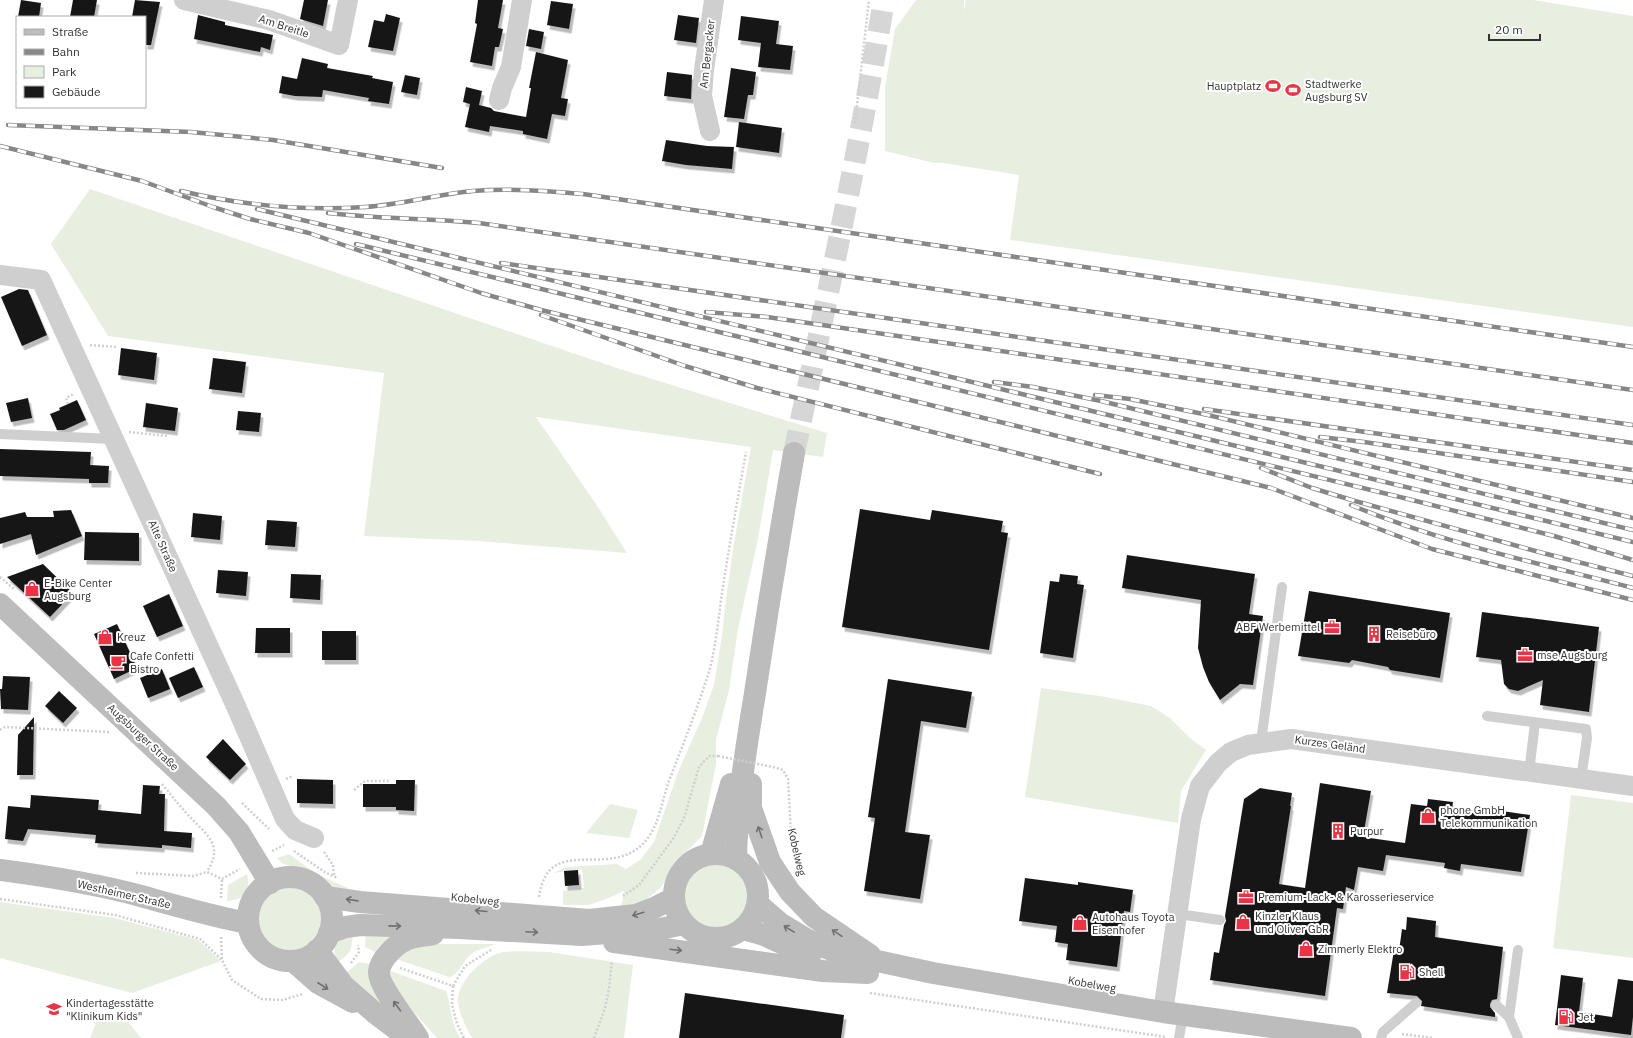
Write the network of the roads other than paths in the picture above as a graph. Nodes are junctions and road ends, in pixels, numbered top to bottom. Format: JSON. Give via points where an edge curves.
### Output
{"nodes":[{"id":1,"x":184,"y":0,"type":"edge"},
{"id":2,"x":348,"y":0,"type":"edge"},
{"id":3,"x":522,"y":0,"type":"edge"},
{"id":4,"x":714,"y":0,"type":"edge"},
{"id":5,"x":499,"y":100,"type":"dead end"},
{"id":6,"x":710,"y":131,"type":"dead end"},
{"id":7,"x":0,"y":275,"type":"edge"},
{"id":8,"x":0,"y":434,"type":"edge"},
{"id":9,"x":113,"y":439,"type":"junction"},
{"id":10,"x":794,"y":453,"type":"tunnel mouth"},
{"id":11,"x":1282,"y":587,"type":"dead end"},
{"id":12,"x":0,"y":604,"type":"edge"},
{"id":13,"x":752,"y":712,"type":"junction"},
{"id":14,"x":1488,"y":716,"type":"dead end"},
{"id":15,"x":1535,"y":723,"type":"junction"},
{"id":16,"x":1261,"y":742,"type":"junction"},
{"id":17,"x":1529,"y":772,"type":"junction"},
{"id":18,"x":1581,"y":779,"type":"junction"},
{"id":19,"x":1633,"y":786,"type":"edge"},
{"id":20,"x":314,"y":838,"type":"road end"},
{"id":21,"x":711,"y":854,"type":"junction"},
{"id":22,"x":736,"y":859,"type":"junction"},
{"id":23,"x":0,"y":870,"type":"edge"},
{"id":24,"x":270,"y":883,"type":"junction"},
{"id":25,"x":325,"y":897,"type":"junction"},
{"id":26,"x":674,"y":898,"type":"junction"},
{"id":27,"x":758,"y":904,"type":"junction"},
{"id":28,"x":1178,"y":914,"type":"junction"},
{"id":29,"x":1220,"y":920,"type":"dead end"},
{"id":30,"x":248,"y":923,"type":"junction"},
{"id":31,"x":684,"y":924,"type":"junction"},
{"id":32,"x":459,"y":928,"type":"junction"},
{"id":33,"x":743,"y":929,"type":"junction"},
{"id":34,"x":582,"y":935,"type":"junction"},
{"id":35,"x":323,"y":942,"type":"junction"},
{"id":36,"x":1518,"y":950,"type":"dead end"},
{"id":37,"x":293,"y":961,"type":"junction"},
{"id":38,"x":875,"y":968,"type":"junction"},
{"id":39,"x":1416,"y":1003,"type":"dead end"},
{"id":40,"x":1496,"y":1005,"type":"dead end"},
{"id":41,"x":375,"y":1013,"type":"junction"},
{"id":42,"x":1173,"y":1013,"type":"junction"},
{"id":43,"x":1509,"y":1017,"type":"junction"},
{"id":44,"x":1382,"y":1035,"type":"edge"},
{"id":45,"x":1319,"y":1036,"type":"edge"},
{"id":46,"x":408,"y":1038,"type":"edge"},
{"id":47,"x":418,"y":1038,"type":"edge"},
{"id":48,"x":1179,"y":1038,"type":"edge"},
{"id":49,"x":1351,"y":1038,"type":"edge"},
{"id":50,"x":1518,"y":1038,"type":"edge"}],
"edges":[{"from":1,"to":2,"type":"street","name":"Am Breitle","via":[[269,20],[339,45]]},
{"from":3,"to":5,"type":"street","via":[[511,67]]},
{"from":4,"to":6,"type":"street","name":"Am Bergacker","via":[[702,96]]},
{"from":7,"to":9,"type":"street","name":"Alte Straße","via":[[41,280]]},
{"from":8,"to":9,"type":"lane"},
{"from":9,"to":20,"type":"street","name":"Alte Straße","via":[[285,819],[295,830]]},
{"from":10,"to":13,"type":"main road","via":[[773,570]]},
{"from":11,"to":16,"type":"lane"},
{"from":12,"to":24,"type":"main road","name":"Augsburger Straße","via":[[204,794],[228,819]]},
{"from":13,"to":21,"type":"main road"},
{"from":13,"to":22,"type":"main road","via":[[736,824]]},
{"from":38,"to":13,"type":"main road","one_way":true,"via":[[814,917],[790,892],[770,862],[751,808]]},
{"from":14,"to":15,"type":"lane"},
{"from":15,"to":17,"type":"lane"},
{"from":15,"to":18,"type":"lane","via":[[1586,729]]},
{"from":16,"to":17,"type":"street","name":"Kurzes Geländ","via":[[1291,739]]},
{"from":16,"to":28,"type":"street","name":"Kurzes Geländ","via":[[1248,744],[1231,752],[1218,763],[1200,786],[1191,819]]},
{"from":17,"to":18,"type":"street","name":"Kurzes Geländ"},
{"from":18,"to":19,"type":"street","name":"Kurzes Geländ"},
{"from":21,"to":22,"type":"main road"},
{"from":21,"to":26,"type":"main road","via":[[696,859],[684,869],[676,883]]},
{"from":22,"to":27,"type":"main road","via":[[748,869],[755,880]]},
{"from":23,"to":30,"type":"main road","name":"Westheimer Straße","via":[[103,888]]},
{"from":24,"to":25,"type":"main road","via":[[283,878],[304,880]]},
{"from":24,"to":30,"type":"main road","via":[[256,893],[251,902]]},
{"from":26,"to":25,"type":"main road","name":"Kobelweg","one_way":true,"via":[[636,915],[589,920]]},
{"from":25,"to":35,"type":"main road","via":[[331,910],[331,921]]},
{"from":26,"to":31,"type":"main road","via":[[677,913]]},
{"from":27,"to":33,"type":"main road","via":[[752,918]]},
{"from":38,"to":27,"type":"main road","name":"Kobelweg","one_way":true,"via":[[806,939],[781,924]]},
{"from":28,"to":29,"type":"lane"},
{"from":28,"to":42,"type":"street","name":"Kurzes Geländ"},
{"from":30,"to":37,"type":"main road","via":[[252,938],[261,950],[280,960]]},
{"from":31,"to":33,"type":"main road","via":[[700,935],[719,938]]},
{"from":31,"to":34,"type":"main road","via":[[660,929]]},
{"from":32,"to":34,"type":"main road","one_way":true},
{"from":35,"to":32,"type":"main road","one_way":true,"via":[[346,928],[360,925]]},
{"from":47,"to":32,"type":"main road","one_way":true,"via":[[383,987],[379,973],[382,962],[392,950],[406,940]]},
{"from":33,"to":38,"type":"main road","name":"Kobelweg","via":[[764,935],[823,961]]},
{"from":34,"to":38,"type":"main road","one_way":true,"via":[[823,971]]},
{"from":35,"to":37,"type":"main road","via":[[311,956]]},
{"from":35,"to":41,"type":"main road","via":[[344,986]]},
{"from":36,"to":43,"type":"lane"},
{"from":37,"to":41,"type":"main road","one_way":true,"via":[[318,983]]},
{"from":38,"to":42,"type":"main road","name":"Kobelweg","via":[[932,973]]},
{"from":39,"to":44,"type":"lane"},
{"from":40,"to":43,"type":"lane"},
{"from":41,"to":46,"type":"main road"},
{"from":42,"to":45,"type":"main road","name":"Kobelweg"},
{"from":42,"to":48,"type":"lane"},
{"from":43,"to":50,"type":"lane"},
{"from":45,"to":49,"type":"main road","name":"Kobelweg"}]}
